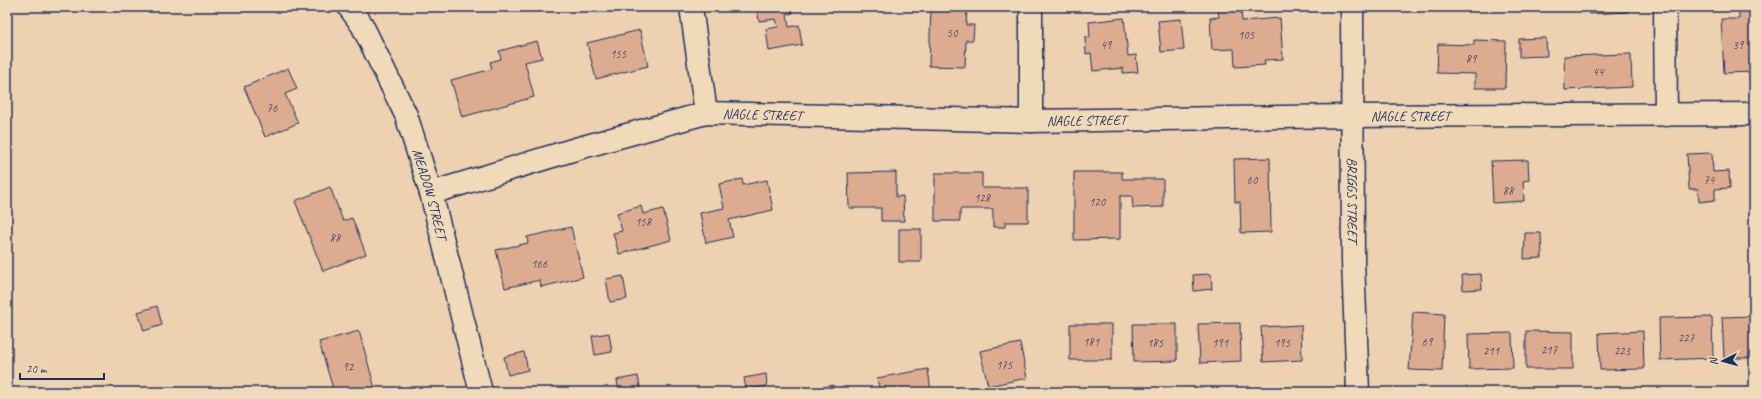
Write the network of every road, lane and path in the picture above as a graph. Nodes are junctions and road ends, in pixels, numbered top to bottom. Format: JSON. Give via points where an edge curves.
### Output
{"nodes":[{"id":1,"x":350,"y":7,"type":"edge"},
{"id":2,"x":691,"y":7,"type":"edge"},
{"id":3,"x":1031,"y":7,"type":"edge"},
{"id":4,"x":1352,"y":7,"type":"edge"},
{"id":5,"x":1664,"y":7,"type":"edge"},
{"id":6,"x":706,"y":114,"type":"junction"},
{"id":7,"x":1754,"y":114,"type":"edge"},
{"id":8,"x":1666,"y":115,"type":"junction"},
{"id":9,"x":1351,"y":116,"type":"junction"},
{"id":10,"x":1031,"y":121,"type":"junction"},
{"id":11,"x":430,"y":193,"type":"junction"},
{"id":12,"x":481,"y":392,"type":"edge"},
{"id":13,"x":1358,"y":392,"type":"edge"}],
"edges":[{"from":1,"to":11,"type":"street","name":"MEADOW STREET","via":[[362,25],[406,115]]},
{"from":2,"to":6,"type":"street"},
{"from":3,"to":10,"type":"street"},
{"from":4,"to":9,"type":"street","name":"BRIGGS STREET"},
{"from":5,"to":8,"type":"street"},
{"from":6,"to":10,"type":"street","name":"NAGLE STREET"},
{"from":6,"to":11,"type":"street","name":"NAGLE STREET","via":[[579,148]]},
{"from":7,"to":8,"type":"street","name":"NAGLE STREET"},
{"from":8,"to":9,"type":"street","name":"NAGLE STREET"},
{"from":9,"to":10,"type":"street","name":"NAGLE STREET"},
{"from":9,"to":13,"type":"street","name":"BRIGGS STREET"},
{"from":11,"to":12,"type":"street","name":"MEADOW STREET"}]}
